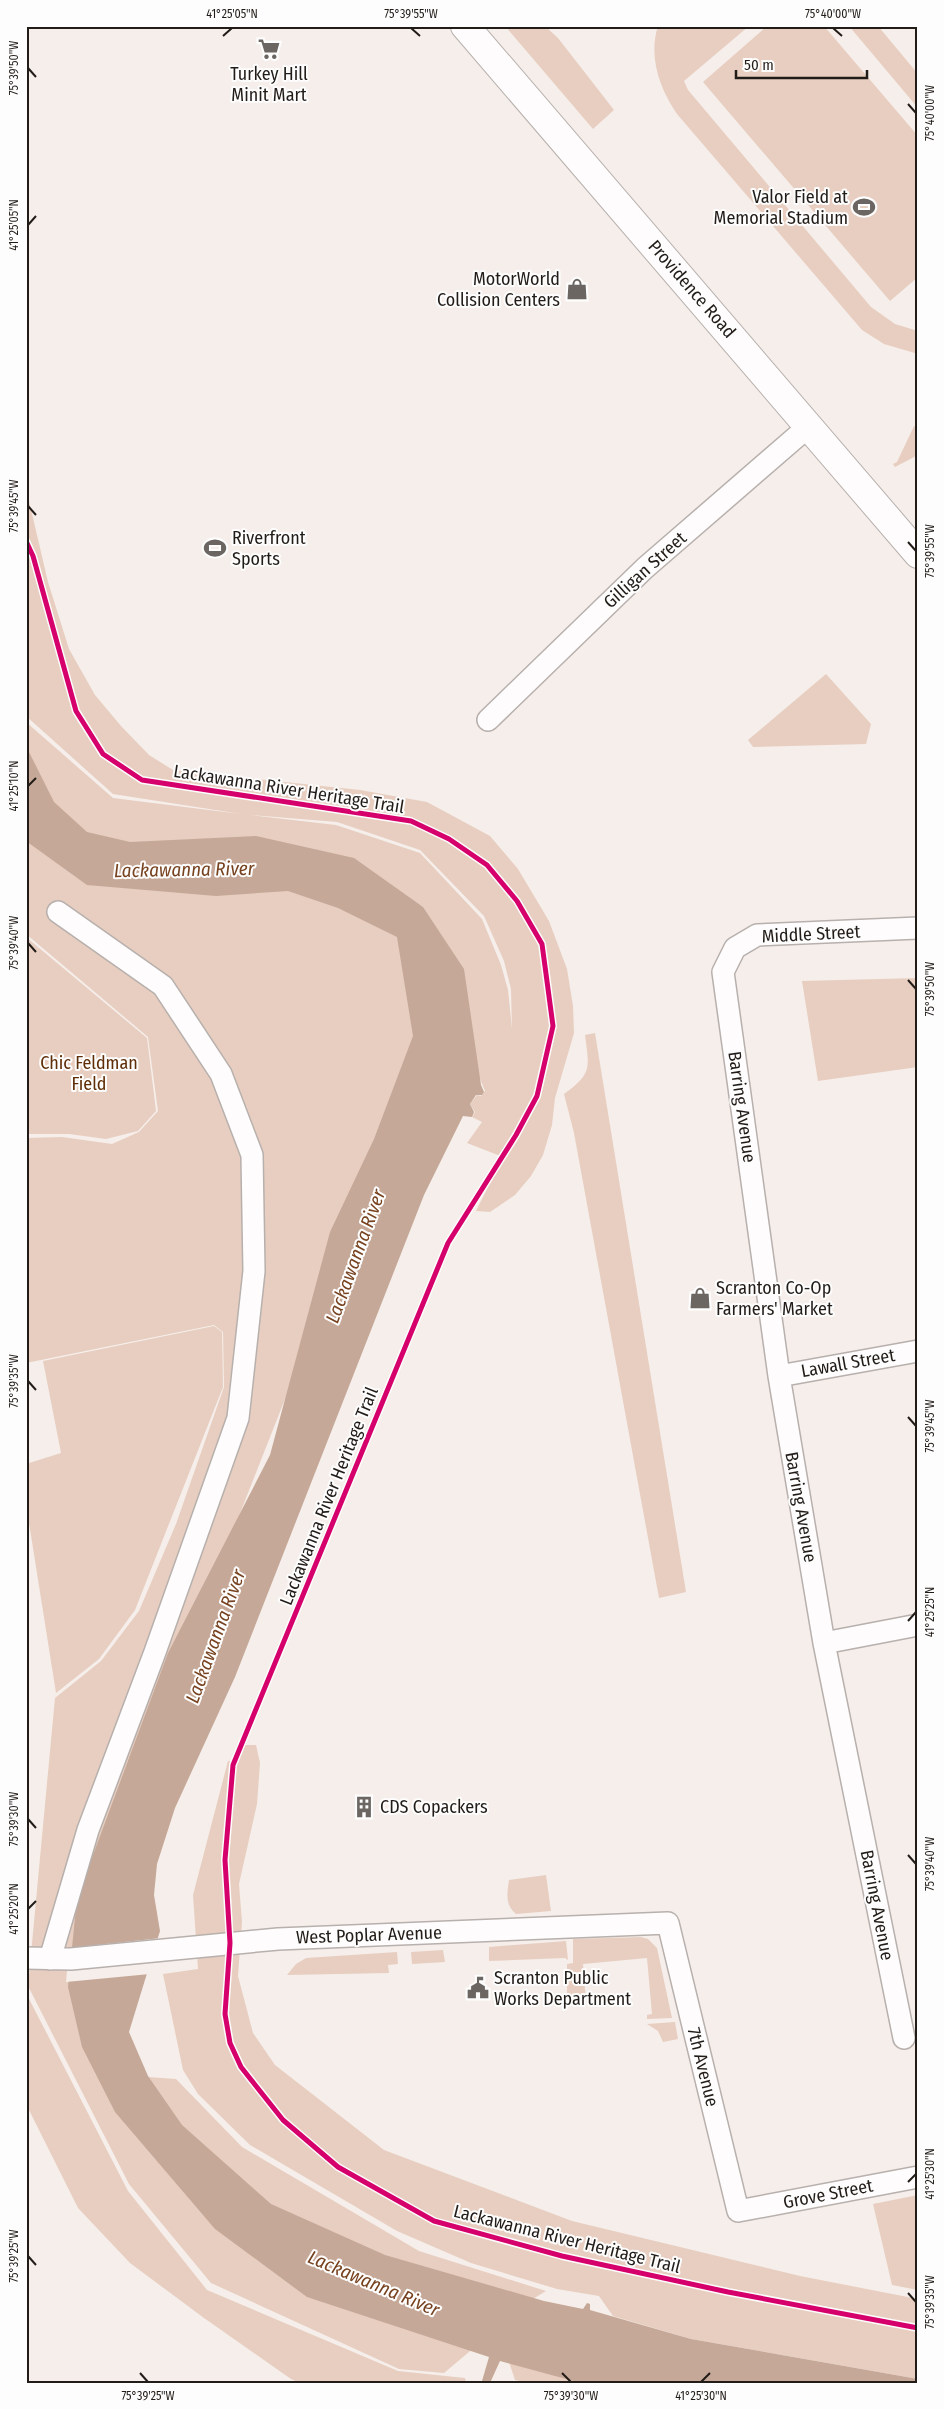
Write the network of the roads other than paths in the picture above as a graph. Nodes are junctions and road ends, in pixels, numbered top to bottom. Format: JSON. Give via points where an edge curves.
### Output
{"nodes":[{"id":1,"x":465,"y":26,"type":"edge"},
{"id":2,"x":809,"y":426,"type":"junction"},
{"id":3,"x":918,"y":554,"type":"edge"},
{"id":4,"x":488,"y":720,"type":"dead end"},
{"id":5,"x":58,"y":912,"type":"dead end"},
{"id":6,"x":918,"y":928,"type":"edge"},
{"id":7,"x":723,"y":972,"type":"joint"},
{"id":8,"x":918,"y":1351,"type":"edge"},
{"id":9,"x":779,"y":1376,"type":"junction"},
{"id":10,"x":918,"y":1625,"type":"edge"},
{"id":11,"x":824,"y":1643,"type":"junction"},
{"id":12,"x":668,"y":1923,"type":"joint"},
{"id":13,"x":26,"y":1958,"type":"edge"},
{"id":14,"x":61,"y":1959,"type":"junction"},
{"id":15,"x":904,"y":2038,"type":"dead end"},
{"id":16,"x":918,"y":2177,"type":"edge"},
{"id":17,"x":738,"y":2212,"type":"joint"}],
"edges":[{"from":1,"to":2,"type":"main road","name":"Providence Road"},
{"from":2,"to":3,"type":"main road","name":"Providence Road"},
{"from":2,"to":4,"type":"street","name":"Gilligan Street","via":[[645,568]]},
{"from":5,"to":14,"type":"street","via":[[163,986],[221,1074],[252,1155],[254,1271],[238,1418],[88,1830]]},
{"from":6,"to":7,"type":"street","name":"Middle Street","via":[[757,935],[735,948]]},
{"from":7,"to":9,"type":"street","name":"Barring Avenue"},
{"from":8,"to":9,"type":"street","name":"Lawall Street"},
{"from":9,"to":11,"type":"street","name":"Barring Avenue"},
{"from":10,"to":11,"type":"street"},
{"from":11,"to":15,"type":"street","name":"Barring Avenue"},
{"from":12,"to":14,"type":"street","name":"West Poplar Avenue","via":[[278,1939]]},
{"from":12,"to":17,"type":"street","name":"7th Avenue"},
{"from":13,"to":14,"type":"street","name":"West Poplar Avenue"},
{"from":16,"to":17,"type":"street","name":"Grove Street"}]}
